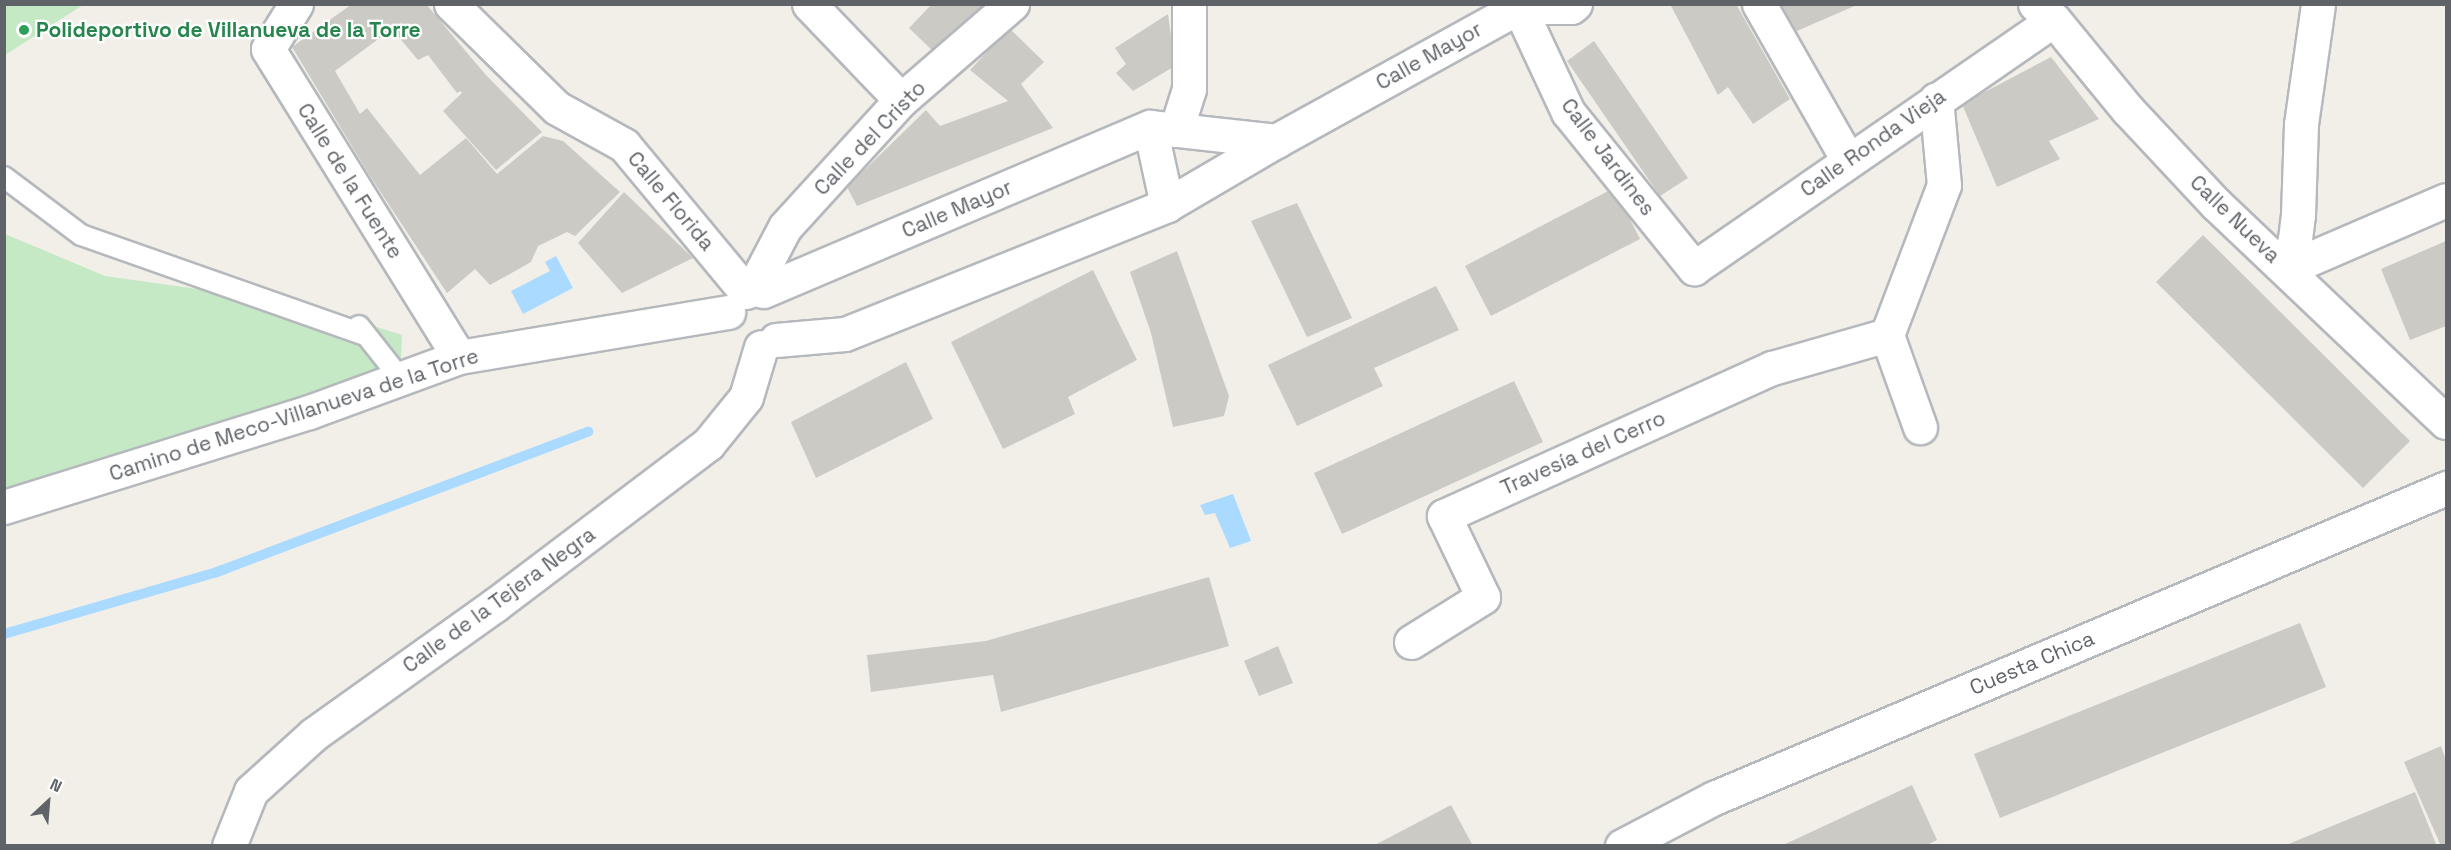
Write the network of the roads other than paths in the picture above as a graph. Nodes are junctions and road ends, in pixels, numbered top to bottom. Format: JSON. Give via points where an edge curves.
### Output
{"nodes":[{"id":1,"x":296,"y":4,"type":"edge"},
{"id":2,"x":451,"y":4,"type":"edge"},
{"id":3,"x":808,"y":4,"type":"edge"},
{"id":4,"x":1012,"y":4,"type":"edge"},
{"id":5,"x":1189,"y":4,"type":"edge"},
{"id":6,"x":1575,"y":4,"type":"edge"},
{"id":7,"x":1759,"y":4,"type":"edge"},
{"id":8,"x":2318,"y":4,"type":"edge"},
{"id":9,"x":1520,"y":6,"type":"edge"},
{"id":10,"x":2045,"y":12,"type":"edge"},
{"id":11,"x":1936,"y":99,"type":"junction"},
{"id":12,"x":901,"y":100,"type":"junction"},
{"id":13,"x":1163,"y":129,"type":"junction"},
{"id":14,"x":1276,"y":141,"type":"junction"},
{"id":15,"x":1848,"y":160,"type":"junction"},
{"id":16,"x":4,"y":177,"type":"edge"},
{"id":17,"x":2446,"y":200,"type":"edge"},
{"id":18,"x":1167,"y":205,"type":"junction"},
{"id":19,"x":1694,"y":268,"type":"joint"},
{"id":20,"x":2286,"y":268,"type":"junction"},
{"id":21,"x":747,"y":296,"type":"junction"},
{"id":22,"x":352,"y":317,"type":"dead end"},
{"id":23,"x":365,"y":335,"type":"junction"},
{"id":24,"x":1887,"y":335,"type":"junction"},
{"id":25,"x":768,"y":343,"type":"junction"},
{"id":26,"x":459,"y":357,"type":"junction"},
{"id":27,"x":400,"y":378,"type":"junction"},
{"id":28,"x":2446,"y":422,"type":"edge"},
{"id":29,"x":1920,"y":427,"type":"dead end"},
{"id":30,"x":2446,"y":488,"type":"edge"},
{"id":31,"x":4,"y":507,"type":"edge"},
{"id":32,"x":1411,"y":642,"type":"dead end"},
{"id":33,"x":229,"y":846,"type":"edge"},
{"id":34,"x":1622,"y":846,"type":"edge"}],
"edges":[{"from":1,"to":26,"type":"street","name":"Calle de la Fuente","via":[[268,49]]},
{"from":2,"to":21,"type":"street","name":"Calle Florida","via":[[557,108],[624,145]]},
{"from":3,"to":12,"type":"street"},
{"from":4,"to":12,"type":"street","name":"Calle del Cristo"},
{"from":5,"to":13,"type":"street","via":[[1189,89]]},
{"from":6,"to":9,"type":"street","name":"Calle Mayor"},
{"from":7,"to":15,"type":"street"},
{"from":8,"to":20,"type":"street","via":[[2301,124],[2298,215]]},
{"from":9,"to":14,"type":"street","name":"Calle Mayor"},
{"from":9,"to":19,"type":"street","name":"Calle Jardines","via":[[1568,112]]},
{"from":10,"to":11,"type":"street","name":"Calle Ronda Vieja"},
{"from":10,"to":20,"type":"street","name":"Calle Nueva","via":[[2136,119],[2216,204]]},
{"from":11,"to":15,"type":"street","name":"Calle Ronda Vieja"},
{"from":11,"to":24,"type":"street","via":[[1944,185]]},
{"from":12,"to":21,"type":"street","name":"Calle del Cristo","via":[[785,227]]},
{"from":13,"to":14,"type":"street","name":"Calle Mayor"},
{"from":13,"to":18,"type":"street"},
{"from":13,"to":21,"type":"street","name":"Calle Mayor"},
{"from":14,"to":18,"type":"street","name":"Calle Mayor"},
{"from":15,"to":19,"type":"street","name":"Calle Ronda Vieja"},
{"from":16,"to":23,"type":"lane","via":[[81,235]]},
{"from":17,"to":20,"type":"street"},
{"from":18,"to":25,"type":"street","name":"Calle Mayor","via":[[845,334]]},
{"from":20,"to":28,"type":"street","name":"Calle Nueva"},
{"from":21,"to":25,"type":"street","via":[[778,299],[785,314],[783,331]]},
{"from":21,"to":25,"type":"street","via":[[729,329],[735,339],[750,347]]},
{"from":21,"to":26,"type":"street","name":"Camino de Meco-Villanueva de la Torre"},
{"from":22,"to":23,"type":"lane"},
{"from":23,"to":27,"type":"lane"},
{"from":24,"to":29,"type":"street"},
{"from":24,"to":32,"type":"street","name":"Travesía del Cerro","via":[[1772,368],[1444,516],[1483,597]]},
{"from":25,"to":33,"type":"street","name":"Calle de la Tejera Negra","via":[[746,396],[708,444],[495,605],[315,734],[251,791]]},
{"from":26,"to":27,"type":"street","name":"Camino de Meco-Villanueva de la Torre"},
{"from":27,"to":31,"type":"street","name":"Camino de Meco-Villanueva de la Torre","via":[[309,412]]},
{"from":30,"to":34,"type":"street","name":"Cuesta Chica","via":[[1713,798]]}]}
